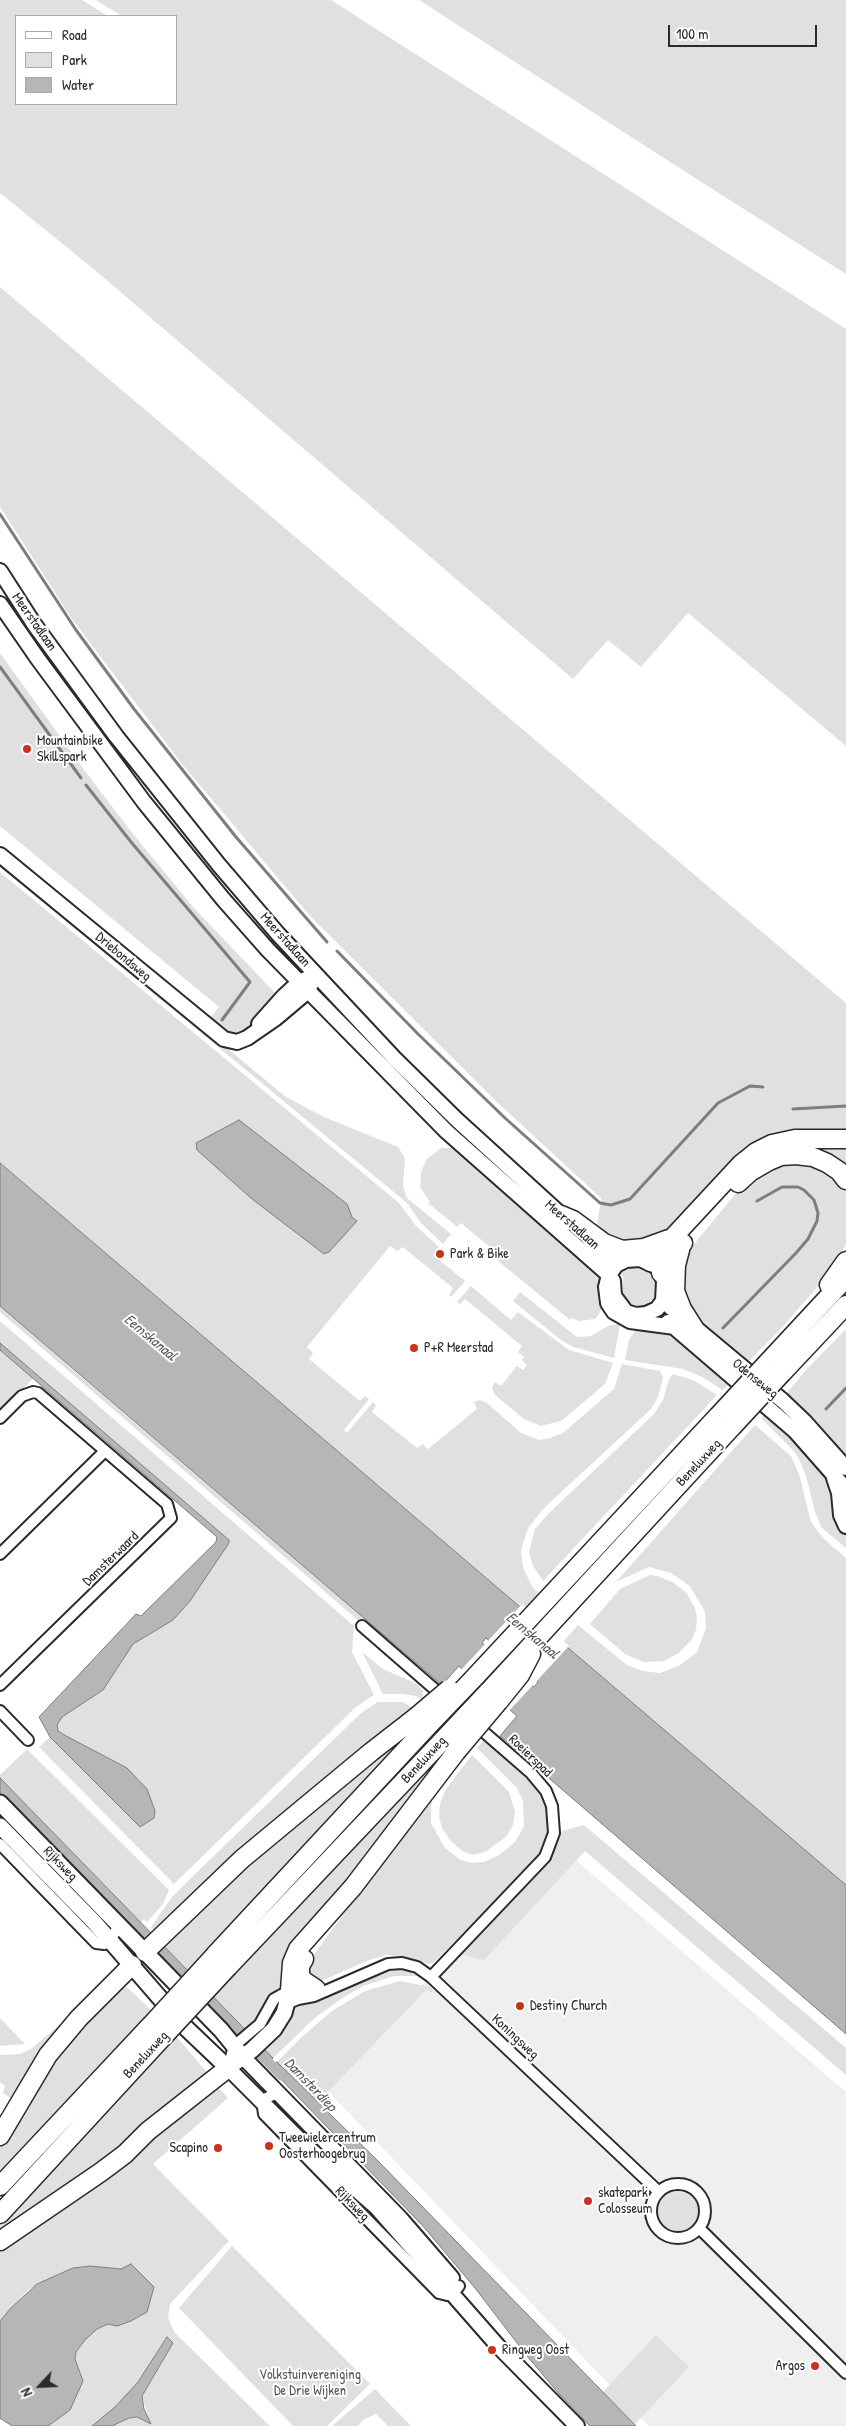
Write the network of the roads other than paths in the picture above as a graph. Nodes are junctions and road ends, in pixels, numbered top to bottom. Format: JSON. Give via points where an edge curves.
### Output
{"nodes":[{"id":1,"x":0,"y":571,"type":"edge"},
{"id":2,"x":0,"y":604,"type":"edge"},
{"id":3,"x":0,"y":855,"type":"edge"},
{"id":4,"x":316,"y":974,"type":"junction"},
{"id":5,"x":304,"y":986,"type":"junction"},
{"id":6,"x":846,"y":1139,"type":"edge"},
{"id":7,"x":846,"y":1180,"type":"edge"},
{"id":8,"x":561,"y":1215,"type":"junction"},
{"id":9,"x":677,"y":1241,"type":"junction"},
{"id":10,"x":846,"y":1261,"type":"edge"},
{"id":11,"x":620,"y":1263,"type":"junction"},
{"id":12,"x":656,"y":1268,"type":"junction"},
{"id":13,"x":610,"y":1275,"type":"junction"},
{"id":14,"x":846,"y":1278,"type":"edge"},
{"id":15,"x":846,"y":1305,"type":"edge"},
{"id":16,"x":655,"y":1312,"type":"junction"},
{"id":17,"x":846,"y":1319,"type":"edge"},
{"id":18,"x":696,"y":1331,"type":"junction"},
{"id":19,"x":817,"y":1336,"type":"junction"},
{"id":20,"x":789,"y":1339,"type":"junction"},
{"id":21,"x":0,"y":1418,"type":"edge"},
{"id":22,"x":105,"y":1451,"type":"junction"},
{"id":23,"x":842,"y":1467,"type":"edge"},
{"id":24,"x":846,"y":1489,"type":"edge"},
{"id":25,"x":846,"y":1526,"type":"edge"},
{"id":26,"x":0,"y":1554,"type":"edge"},
{"id":27,"x":362,"y":1626,"type":"dead end"},
{"id":28,"x":540,"y":1635,"type":"junction"},
{"id":29,"x":0,"y":1685,"type":"edge"},
{"id":30,"x":0,"y":1711,"type":"edge"},
{"id":31,"x":422,"y":1722,"type":"junction"},
{"id":32,"x":28,"y":1740,"type":"dead end"},
{"id":33,"x":0,"y":1803,"type":"edge"},
{"id":34,"x":0,"y":1826,"type":"edge"},
{"id":35,"x":0,"y":1844,"type":"edge"},
{"id":36,"x":338,"y":1904,"type":"junction"},
{"id":37,"x":119,"y":1926,"type":"junction"},
{"id":38,"x":110,"y":1940,"type":"junction"},
{"id":39,"x":152,"y":1946,"type":"junction"},
{"id":40,"x":132,"y":1965,"type":"junction"},
{"id":41,"x":431,"y":1977,"type":"junction"},
{"id":42,"x":323,"y":1988,"type":"junction"},
{"id":43,"x":289,"y":1997,"type":"junction"},
{"id":44,"x":157,"y":2031,"type":"junction"},
{"id":45,"x":247,"y":2045,"type":"junction"},
{"id":46,"x":228,"y":2068,"type":"junction"},
{"id":47,"x":278,"y":2093,"type":"junction"},
{"id":48,"x":262,"y":2100,"type":"junction"},
{"id":49,"x":0,"y":2136,"type":"edge"},
{"id":50,"x":0,"y":2186,"type":"edge"},
{"id":51,"x":659,"y":2192,"type":"junction"},
{"id":52,"x":0,"y":2214,"type":"edge"},
{"id":53,"x":700,"y":2229,"type":"junction"},
{"id":54,"x":0,"y":2241,"type":"edge"},
{"id":55,"x":456,"y":2290,"type":"junction"},
{"id":56,"x":846,"y":2373,"type":"edge"},
{"id":57,"x":577,"y":2426,"type":"edge"}],
"edges":[{"from":1,"to":4,"type":"main road","name":"Meerstadlaan","via":[[34,624],[116,736],[219,865]]},
{"from":2,"to":5,"type":"main road","name":"Meerstadlaan","via":[[144,802],[223,899]]},
{"from":3,"to":5,"type":"main road","name":"Driebondsweg","via":[[224,1039],[238,1042],[251,1035],[276,1018]]},
{"from":4,"to":5,"type":"main road","name":"Driebondsweg"},
{"from":4,"to":8,"type":"main road","name":"Meerstadlaan","via":[[457,1120]]},
{"from":5,"to":13,"type":"main road","name":"Meerstadlaan","via":[[446,1131]]},
{"from":6,"to":9,"type":"highway","via":[[795,1139],[772,1144],[756,1152],[741,1164]]},
{"from":7,"to":9,"type":"highway","via":[[833,1167],[813,1157],[781,1156],[769,1160],[750,1172]]},
{"from":8,"to":9,"type":"highway","via":[[604,1243],[622,1250]]},
{"from":8,"to":11,"type":"main road","name":"Meerstadlaan"},
{"from":9,"to":12,"type":"highway"},
{"from":9,"to":18,"type":"highway","via":[[676,1291]]},
{"from":10,"to":20,"type":"highway"},
{"from":11,"to":12,"type":"main road","via":[[640,1259]]},
{"from":11,"to":13,"type":"main road"},
{"from":12,"to":16,"type":"main road","via":[[665,1288]]},
{"from":13,"to":16,"type":"main road","via":[[606,1295],[614,1312],[630,1321]]},
{"from":14,"to":20,"type":"highway","name":"Beneluxweg"},
{"from":15,"to":19,"type":"highway","name":"Beneluxweg"},
{"from":16,"to":18,"type":"main road","name":"Odenseweg"},
{"from":16,"to":23,"type":"main road","name":"Odenseweg"},
{"from":17,"to":19,"type":"highway"},
{"from":18,"to":23,"type":"main road","name":"Odenseweg","via":[[783,1401]]},
{"from":19,"to":28,"type":"highway","name":"Beneluxweg","bridge":true},
{"from":20,"to":31,"type":"highway","name":"Beneluxweg","bridge":true,"via":[[478,1672],[455,1684]]},
{"from":21,"to":22,"type":"street","name":"Damsterwaard","via":[[22,1396],[38,1394]]},
{"from":22,"to":26,"type":"street"},
{"from":22,"to":29,"type":"street","name":"Damsterwaard","via":[[167,1504],[170,1518]]},
{"from":23,"to":24,"type":"main road","name":"Odenseweg"},
{"from":23,"to":25,"type":"main road","via":[[840,1515]]},
{"from":27,"to":41,"type":"street","name":"Roeierspad","via":[[531,1773],[546,1791],[552,1806],[554,1833],[545,1857]]},
{"from":28,"to":36,"type":"highway","bridge":true,"via":[[520,1675]]},
{"from":28,"to":44,"type":"highway","name":"Beneluxweg","bridge":true,"via":[[228,1967]]},
{"from":30,"to":32,"type":"street"},
{"from":31,"to":39,"type":"highway","via":[[371,1752],[242,1859]]},
{"from":31,"to":44,"type":"highway","name":"Beneluxweg","bridge":true,"via":[[215,1955]]},
{"from":33,"to":37,"type":"main road","name":"Rijksweg"},
{"from":34,"to":38,"type":"main road","name":"Rijksweg"},
{"from":35,"to":38,"type":"street","name":"Rijksweg","via":[[96,1943],[104,1944]]},
{"from":36,"to":42,"type":"highway","via":[[327,1928],[300,1966],[302,1979]]},
{"from":36,"to":43,"type":"highway","via":[[294,1956]]},
{"from":37,"to":38,"type":"street"},
{"from":37,"to":39,"type":"main road","name":"Rijksweg"},
{"from":38,"to":40,"type":"main road","name":"Rijksweg"},
{"from":39,"to":40,"type":"main road"},
{"from":39,"to":45,"type":"main road","name":"Rijksweg"},
{"from":40,"to":46,"type":"main road","name":"Rijksweg","via":[[185,2027]]},
{"from":40,"to":49,"type":"highway","via":[[79,2018],[48,2055]]},
{"from":41,"to":42,"type":"street","name":"Koningsweg","via":[[417,1968],[395,1963]]},
{"from":41,"to":51,"type":"street","name":"Koningsweg"},
{"from":42,"to":43,"type":"street","name":"Koningsweg"},
{"from":42,"to":43,"type":"street","name":"Koningsweg","via":[[314,1996]]},
{"from":43,"to":45,"type":"main road","via":[[280,2021]]},
{"from":44,"to":50,"type":"highway","name":"Beneluxweg"},
{"from":44,"to":52,"type":"highway","name":"Beneluxweg"},
{"from":45,"to":46,"type":"main road"},
{"from":45,"to":47,"type":"main road","name":"Rijksweg","via":[[260,2075]]},
{"from":46,"to":48,"type":"main road","name":"Rijksweg"},
{"from":46,"to":54,"type":"highway","via":[[107,2168]]},
{"from":47,"to":48,"type":"street"},
{"from":47,"to":55,"type":"main road","name":"Rijksweg","via":[[401,2219]]},
{"from":48,"to":55,"type":"main road","name":"Rijksweg","via":[[304,2144],[376,2207]]},
{"from":51,"to":53,"type":"street","via":[[675,2184],[687,2185],[697,2191],[706,2207]]},
{"from":51,"to":53,"type":"street","via":[[651,2215],[660,2231],[677,2239],[689,2237]]},
{"from":53,"to":56,"type":"street"},
{"from":55,"to":57,"type":"main road","name":"Rijksweg"}]}
